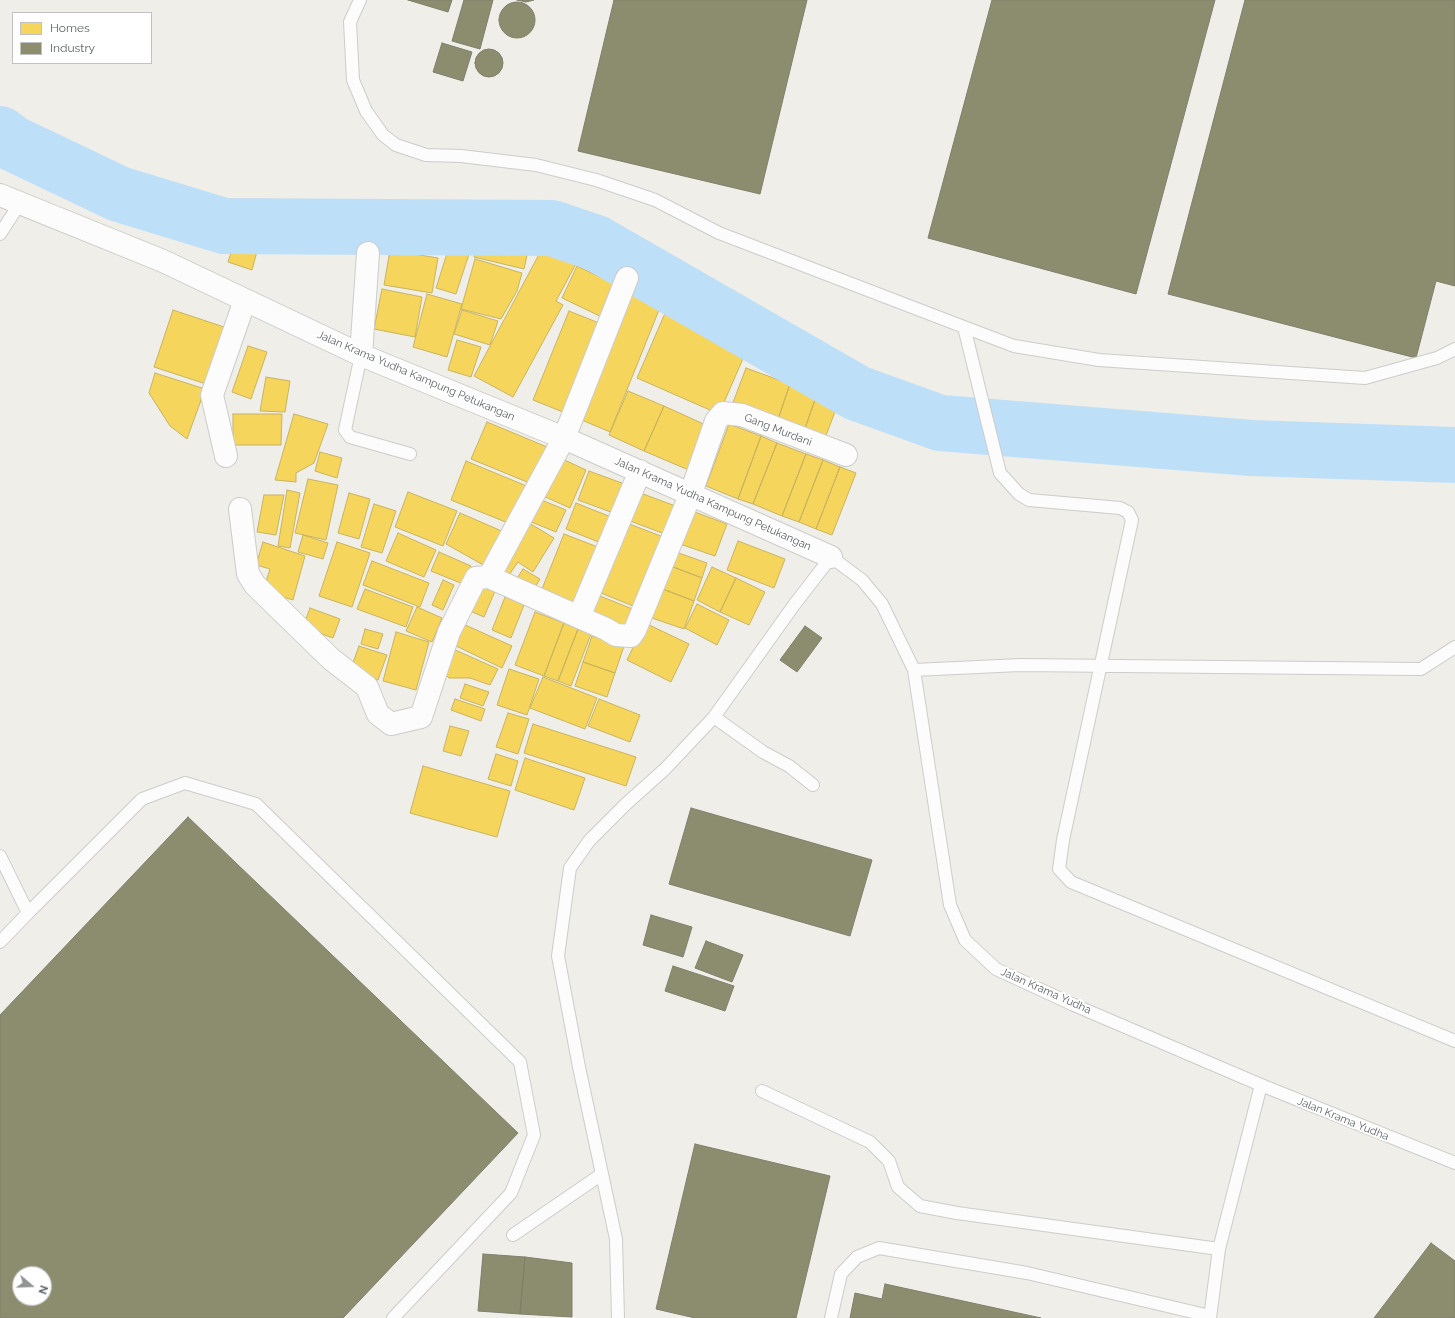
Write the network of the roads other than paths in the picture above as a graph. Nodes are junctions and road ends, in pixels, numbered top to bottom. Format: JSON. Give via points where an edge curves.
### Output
{"nodes":[{"id":1,"x":360,"y":0,"type":"edge"},
{"id":2,"x":10,"y":199,"type":"edge"},
{"id":3,"x":0,"y":234,"type":"edge"},
{"id":4,"x":368,"y":253,"type":"dead end"},
{"id":5,"x":627,"y":278,"type":"dead end"},
{"id":6,"x":244,"y":300,"type":"junction"},
{"id":7,"x":964,"y":327,"type":"junction"},
{"id":8,"x":1455,"y":349,"type":"edge"},
{"id":9,"x":361,"y":355,"type":"junction"},
{"id":10,"x":564,"y":438,"type":"junction"},
{"id":11,"x":410,"y":454,"type":"dead end"},
{"id":12,"x":846,"y":455,"type":"dead end"},
{"id":13,"x":226,"y":456,"type":"dead end"},
{"id":14,"x":640,"y":471,"type":"junction"},
{"id":15,"x":691,"y":494,"type":"junction"},
{"id":16,"x":240,"y":509,"type":"dead end"},
{"id":17,"x":831,"y":557,"type":"junction"},
{"id":18,"x":489,"y":576,"type":"junction"},
{"id":19,"x":579,"y":617,"type":"junction"},
{"id":20,"x":1455,"y":647,"type":"edge"},
{"id":21,"x":1100,"y":665,"type":"junction"},
{"id":22,"x":914,"y":670,"type":"junction"},
{"id":23,"x":714,"y":717,"type":"junction"},
{"id":24,"x":813,"y":785,"type":"dead end"},
{"id":25,"x":0,"y":856,"type":"edge"},
{"id":26,"x":28,"y":912,"type":"junction"},
{"id":27,"x":0,"y":942,"type":"edge"},
{"id":28,"x":1455,"y":1041,"type":"edge"},
{"id":29,"x":1261,"y":1085,"type":"junction"},
{"id":30,"x":762,"y":1091,"type":"dead end"},
{"id":31,"x":1455,"y":1163,"type":"edge"},
{"id":32,"x":602,"y":1174,"type":"junction"},
{"id":33,"x":513,"y":1235,"type":"dead end"},
{"id":34,"x":1219,"y":1249,"type":"junction"},
{"id":35,"x":1210,"y":1317,"type":"edge"},
{"id":36,"x":393,"y":1318,"type":"edge"},
{"id":37,"x":618,"y":1318,"type":"edge"},
{"id":38,"x":831,"y":1318,"type":"edge"}],
"edges":[{"from":1,"to":7,"type":"lane","via":[[350,22],[353,80],[366,111],[383,135],[396,145],[426,155],[461,156],[536,165],[596,180],[655,200],[719,233]]},
{"from":2,"to":3,"type":"lane"},
{"from":2,"to":6,"type":"street","name":"Jalan Krama Yudha Kampung Petukangan","via":[[163,261]]},
{"from":4,"to":9,"type":"street"},
{"from":5,"to":10,"type":"street"},
{"from":6,"to":9,"type":"street","name":"Jalan Krama Yudha Kampung Petukangan"},
{"from":6,"to":13,"type":"street","via":[[212,395]]},
{"from":7,"to":8,"type":"lane","via":[[1014,346],[1100,360],[1365,378],[1437,358]]},
{"from":7,"to":21,"type":"lane","via":[[1000,473],[1019,494],[1029,500],[1120,508],[1128,512],[1132,520]]},
{"from":9,"to":10,"type":"street","name":"Jalan Krama Yudha Kampung Petukangan"},
{"from":9,"to":11,"type":"lane","via":[[345,430],[350,437]]},
{"from":10,"to":14,"type":"street","name":"Jalan Krama Yudha Kampung Petukangan"},
{"from":10,"to":18,"type":"street"},
{"from":12,"to":15,"type":"street","name":"Gang Murdani","via":[[742,415],[723,413],[716,421]]},
{"from":14,"to":15,"type":"street","name":"Jalan Krama Yudha Kampung Petukangan"},
{"from":14,"to":19,"type":"street"},
{"from":15,"to":17,"type":"street","name":"Jalan Krama Yudha Kampung Petukangan"},
{"from":15,"to":19,"type":"street","via":[[631,636],[616,635]]},
{"from":16,"to":18,"type":"street","via":[[248,574],[255,585],[331,659],[367,687],[378,714],[391,724],[421,717],[449,632],[476,578]]},
{"from":17,"to":22,"type":"lane","name":"Jalan Krama Yudha","via":[[862,580],[882,604]]},
{"from":17,"to":23,"type":"lane"},
{"from":18,"to":19,"type":"street"},
{"from":20,"to":21,"type":"lane","via":[[1421,670]]},
{"from":21,"to":22,"type":"lane","via":[[1020,665]]},
{"from":21,"to":28,"type":"lane","via":[[1059,868],[1070,882]]},
{"from":22,"to":29,"type":"lane","name":"Jalan Krama Yudha","via":[[950,905],[965,940],[996,969]]},
{"from":23,"to":24,"type":"lane","via":[[763,752],[790,766]]},
{"from":23,"to":32,"type":"lane","via":[[665,769],[589,841],[570,868],[558,956]]},
{"from":25,"to":26,"type":"lane"},
{"from":26,"to":27,"type":"lane"},
{"from":26,"to":36,"type":"lane","via":[[142,799],[185,784],[256,804],[520,1062],[534,1135],[511,1193]]},
{"from":29,"to":31,"type":"lane","name":"Jalan Krama Yudha"},
{"from":29,"to":34,"type":"lane"},
{"from":30,"to":34,"type":"lane","via":[[870,1142],[889,1161],[898,1188],[920,1206]]},
{"from":32,"to":33,"type":"lane"},
{"from":32,"to":37,"type":"lane","via":[[616,1239]]},
{"from":34,"to":35,"type":"lane"},
{"from":35,"to":38,"type":"lane","via":[[1027,1273],[879,1248],[857,1257],[841,1274]]}]}
